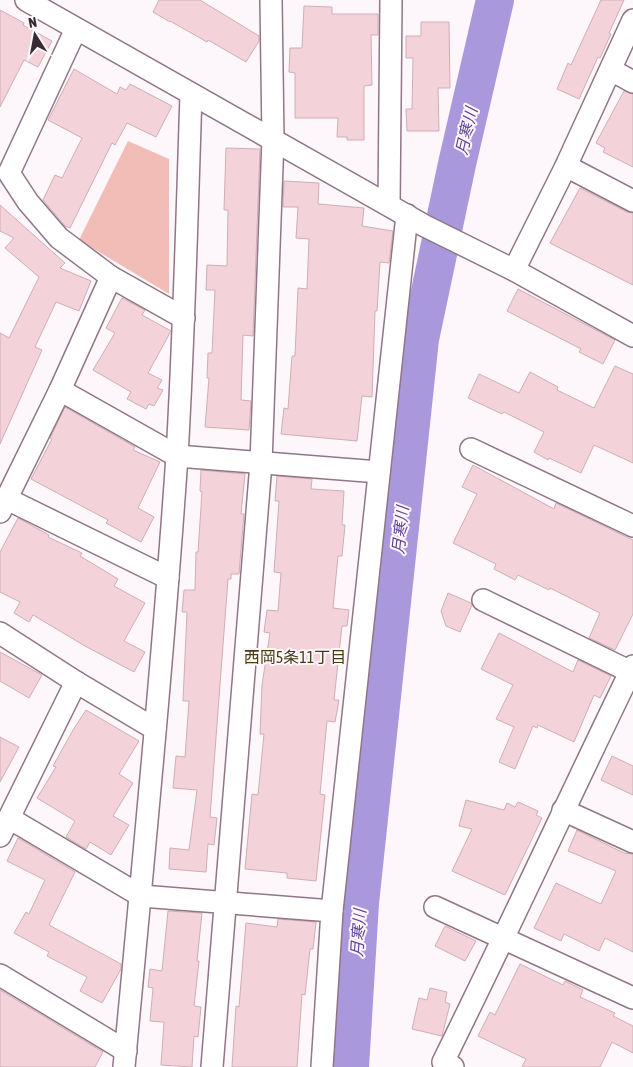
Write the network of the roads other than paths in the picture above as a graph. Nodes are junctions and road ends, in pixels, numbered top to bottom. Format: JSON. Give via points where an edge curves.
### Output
{"nodes":[{"id":1,"x":26,"y":0,"type":"edge"},
{"id":2,"x":271,"y":0,"type":"edge"},
{"id":3,"x":391,"y":0,"type":"edge"},
{"id":4,"x":633,"y":20,"type":"edge"},
{"id":5,"x":76,"y":29,"type":"junction"},
{"id":6,"x":610,"y":70,"type":"junction"},
{"id":7,"x":633,"y":82,"type":"edge"},
{"id":8,"x":191,"y":94,"type":"junction"},
{"id":9,"x":273,"y":139,"type":"junction"},
{"id":10,"x":566,"y":166,"type":"junction"},
{"id":11,"x":633,"y":202,"type":"edge"},
{"id":12,"x":407,"y":216,"type":"junction"},
{"id":13,"x":514,"y":270,"type":"junction"},
{"id":14,"x":111,"y":277,"type":"junction"},
{"id":15,"x":184,"y":318,"type":"junction"},
{"id":16,"x":633,"y":336,"type":"edge"},
{"id":17,"x":60,"y":390,"type":"junction"},
{"id":18,"x":471,"y":450,"type":"dead end"},
{"id":19,"x":177,"y":456,"type":"junction"},
{"id":20,"x":261,"y":463,"type":"junction"},
{"id":21,"x":379,"y":472,"type":"junction"},
{"id":22,"x":4,"y":505,"type":"edge"},
{"id":23,"x":633,"y":526,"type":"edge"},
{"id":24,"x":168,"y":578,"type":"junction"},
{"id":25,"x":483,"y":600,"type":"dead end"},
{"id":26,"x":0,"y":633,"type":"edge"},
{"id":27,"x":632,"y":670,"type":"edge"},
{"id":28,"x":76,"y":682,"type":"junction"},
{"id":29,"x":155,"y":729,"type":"junction"},
{"id":30,"x":563,"y":810,"type":"junction"},
{"id":31,"x":4,"y":827,"type":"edge"},
{"id":32,"x":633,"y":842,"type":"edge"},
{"id":33,"x":141,"y":896,"type":"junction"},
{"id":34,"x":226,"y":904,"type":"junction"},
{"id":35,"x":435,"y":907,"type":"dead end"},
{"id":36,"x":332,"y":911,"type":"junction"},
{"id":37,"x":505,"y":938,"type":"junction"},
{"id":38,"x":0,"y":975,"type":"edge"},
{"id":39,"x":633,"y":998,"type":"edge"},
{"id":40,"x":125,"y":1059,"type":"edge"},
{"id":41,"x":212,"y":1067,"type":"edge"},
{"id":42,"x":322,"y":1067,"type":"edge"},
{"id":43,"x":453,"y":1067,"type":"edge"}],
"edges":[{"from":1,"to":5,"type":"street"},
{"from":2,"to":9,"type":"street"},
{"from":3,"to":12,"type":"street"},
{"from":4,"to":6,"type":"street"},
{"from":5,"to":8,"type":"street"},
{"from":5,"to":14,"type":"street","via":[[9,173],[28,202],[59,238]]},
{"from":6,"to":7,"type":"street"},
{"from":6,"to":10,"type":"street"},
{"from":8,"to":9,"type":"street"},
{"from":8,"to":15,"type":"street"},
{"from":9,"to":12,"type":"street"},
{"from":9,"to":20,"type":"street"},
{"from":10,"to":11,"type":"street"},
{"from":10,"to":13,"type":"street"},
{"from":12,"to":13,"type":"street"},
{"from":12,"to":21,"type":"street"},
{"from":13,"to":16,"type":"street"},
{"from":14,"to":15,"type":"street"},
{"from":14,"to":17,"type":"street"},
{"from":15,"to":19,"type":"street"},
{"from":17,"to":19,"type":"street"},
{"from":17,"to":22,"type":"street"},
{"from":18,"to":23,"type":"street"},
{"from":19,"to":20,"type":"street"},
{"from":19,"to":24,"type":"street"},
{"from":20,"to":21,"type":"street"},
{"from":20,"to":34,"type":"street"},
{"from":21,"to":36,"type":"street"},
{"from":22,"to":24,"type":"street"},
{"from":24,"to":29,"type":"street"},
{"from":25,"to":27,"type":"street"},
{"from":26,"to":28,"type":"street"},
{"from":27,"to":30,"type":"street"},
{"from":28,"to":29,"type":"street"},
{"from":28,"to":31,"type":"street"},
{"from":29,"to":33,"type":"street"},
{"from":30,"to":32,"type":"street"},
{"from":30,"to":37,"type":"street"},
{"from":31,"to":33,"type":"street"},
{"from":33,"to":34,"type":"street"},
{"from":33,"to":40,"type":"street"},
{"from":34,"to":36,"type":"street"},
{"from":34,"to":41,"type":"street"},
{"from":35,"to":37,"type":"street"},
{"from":36,"to":42,"type":"street"},
{"from":37,"to":39,"type":"street"},
{"from":37,"to":43,"type":"street","via":[[443,1062]]},
{"from":38,"to":40,"type":"street"}]}
